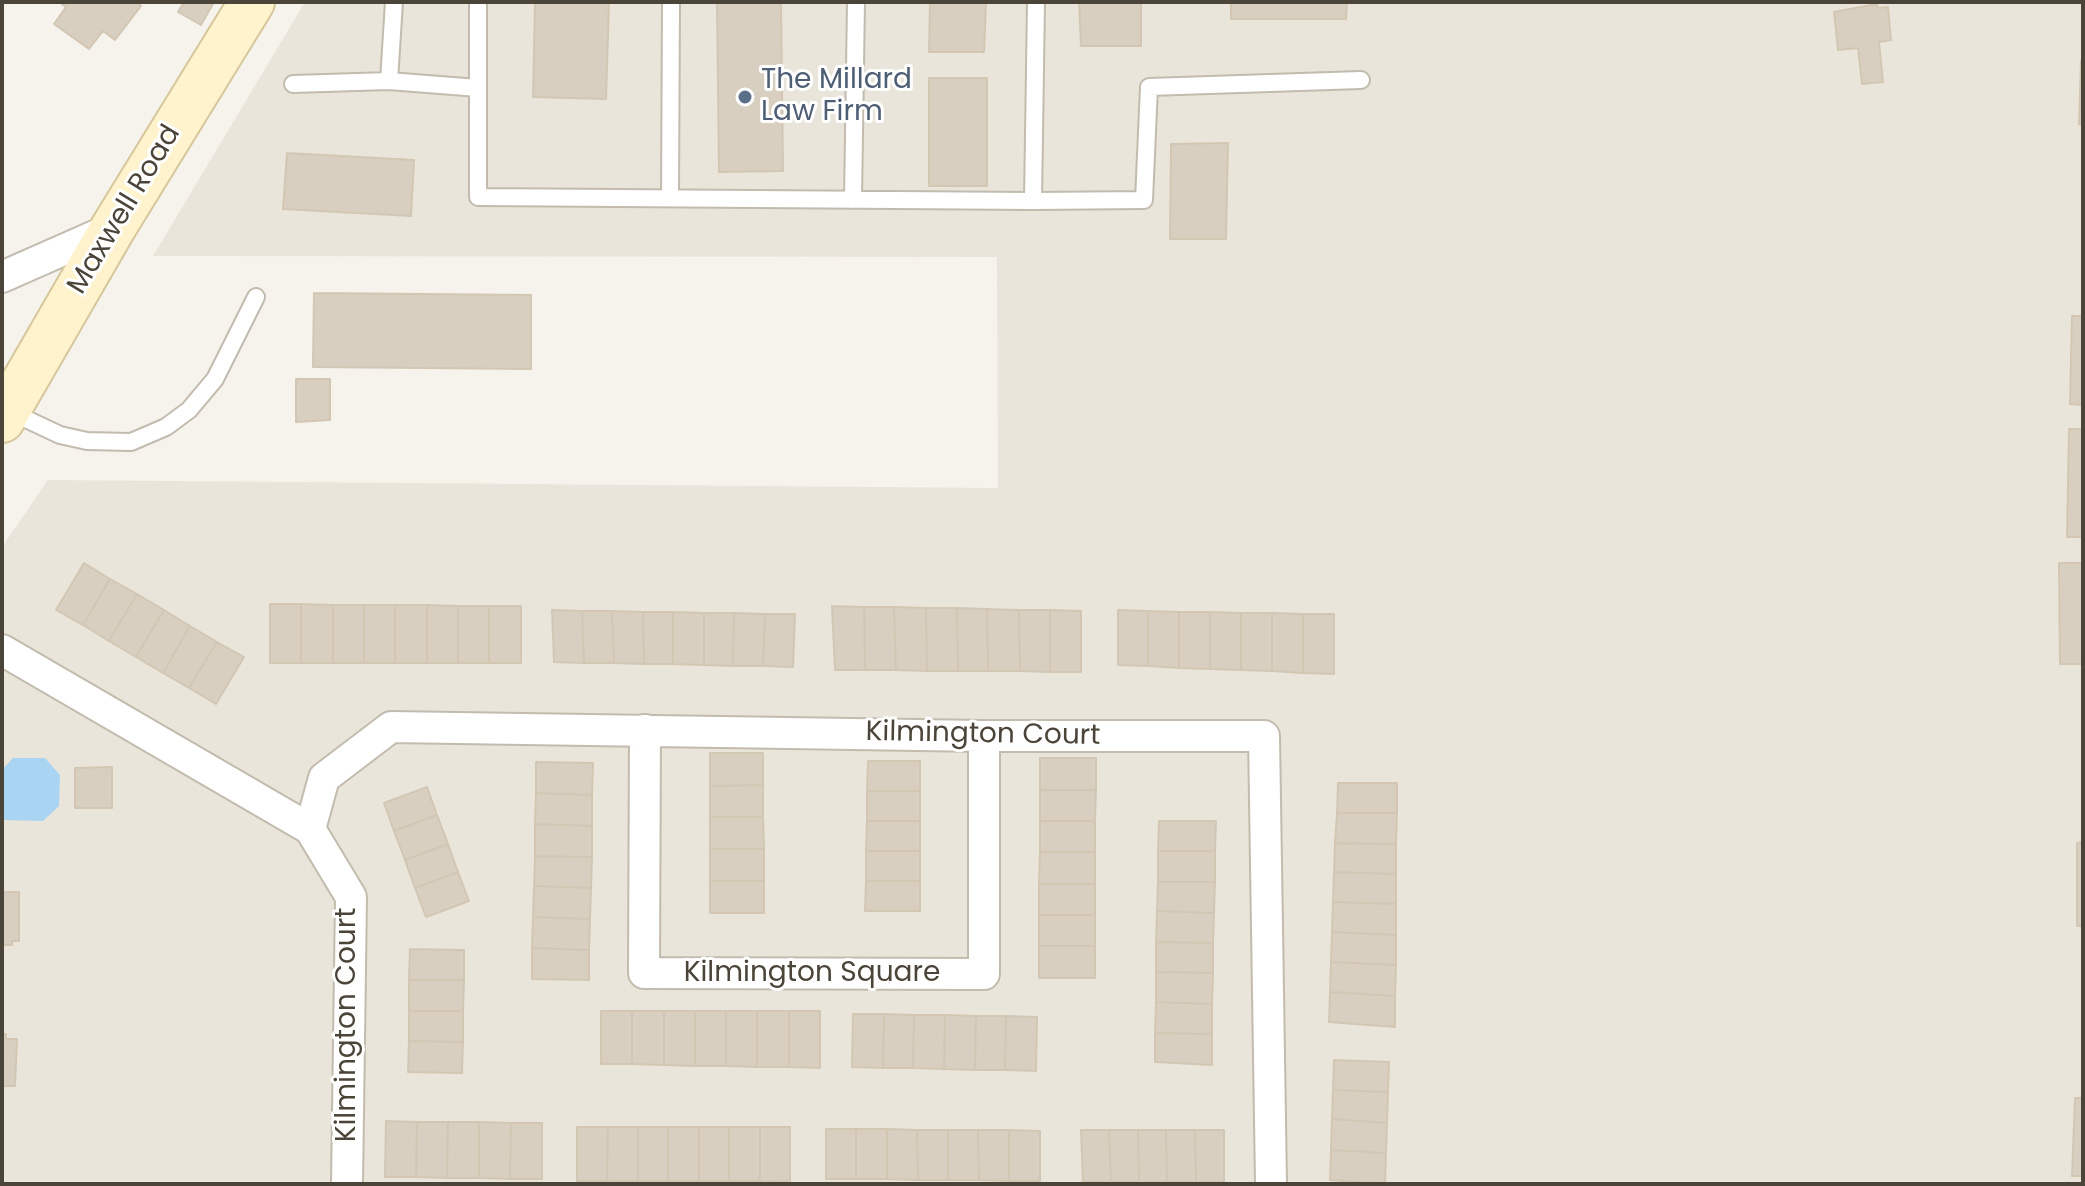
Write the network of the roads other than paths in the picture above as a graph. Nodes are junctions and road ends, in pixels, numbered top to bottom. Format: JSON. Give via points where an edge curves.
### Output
{"nodes":[{"id":1,"x":252,"y":2,"type":"edge"},
{"id":2,"x":394,"y":2,"type":"edge"},
{"id":3,"x":478,"y":2,"type":"edge"},
{"id":4,"x":671,"y":2,"type":"edge"},
{"id":5,"x":856,"y":2,"type":"edge"},
{"id":6,"x":1036,"y":2,"type":"edge"},
{"id":7,"x":1361,"y":80,"type":"dead end"},
{"id":8,"x":389,"y":81,"type":"junction"},
{"id":9,"x":293,"y":84,"type":"dead end"},
{"id":10,"x":478,"y":88,"type":"junction"},
{"id":11,"x":670,"y":198,"type":"junction"},
{"id":12,"x":853,"y":200,"type":"junction"},
{"id":13,"x":1033,"y":201,"type":"junction"},
{"id":14,"x":113,"y":228,"type":"junction"},
{"id":15,"x":2,"y":277,"type":"edge"},
{"id":16,"x":256,"y":297,"type":"dead end"},
{"id":17,"x":5,"y":415,"type":"edge"},
{"id":18,"x":2,"y":650,"type":"edge"},
{"id":19,"x":645,"y":730,"type":"junction"},
{"id":20,"x":984,"y":736,"type":"junction"},
{"id":21,"x":310,"y":829,"type":"junction"},
{"id":22,"x":347,"y":1184,"type":"edge"},
{"id":23,"x":1271,"y":1184,"type":"edge"}],
"edges":[{"from":1,"to":14,"type":"street","name":"Maxwell Road"},
{"from":2,"to":8,"type":"lane"},
{"from":3,"to":10,"type":"lane"},
{"from":4,"to":11,"type":"lane"},
{"from":5,"to":12,"type":"lane"},
{"from":6,"to":13,"type":"lane"},
{"from":7,"to":13,"type":"lane","via":[[1149,87],[1144,200]]},
{"from":8,"to":9,"type":"lane"},
{"from":8,"to":10,"type":"lane"},
{"from":10,"to":11,"type":"lane","via":[[478,197]]},
{"from":11,"to":12,"type":"lane"},
{"from":12,"to":13,"type":"lane"},
{"from":14,"to":15,"type":"street"},
{"from":14,"to":17,"type":"street","name":"Maxwell Road"},
{"from":16,"to":17,"type":"lane","via":[[215,379],[166,427],[131,442],[87,441]]},
{"from":18,"to":21,"type":"street","name":"Kilmington Court"},
{"from":19,"to":20,"type":"street","name":"Kilmington Court"},
{"from":19,"to":20,"type":"street","name":"Kilmington Square","via":[[644,973],[984,974]]},
{"from":19,"to":21,"type":"street","name":"Kilmington Court","via":[[391,727],[324,778]]},
{"from":20,"to":23,"type":"street","name":"Kilmington Court","via":[[1264,736]]},
{"from":21,"to":22,"type":"street","name":"Kilmington Court","via":[[351,897]]}]}
